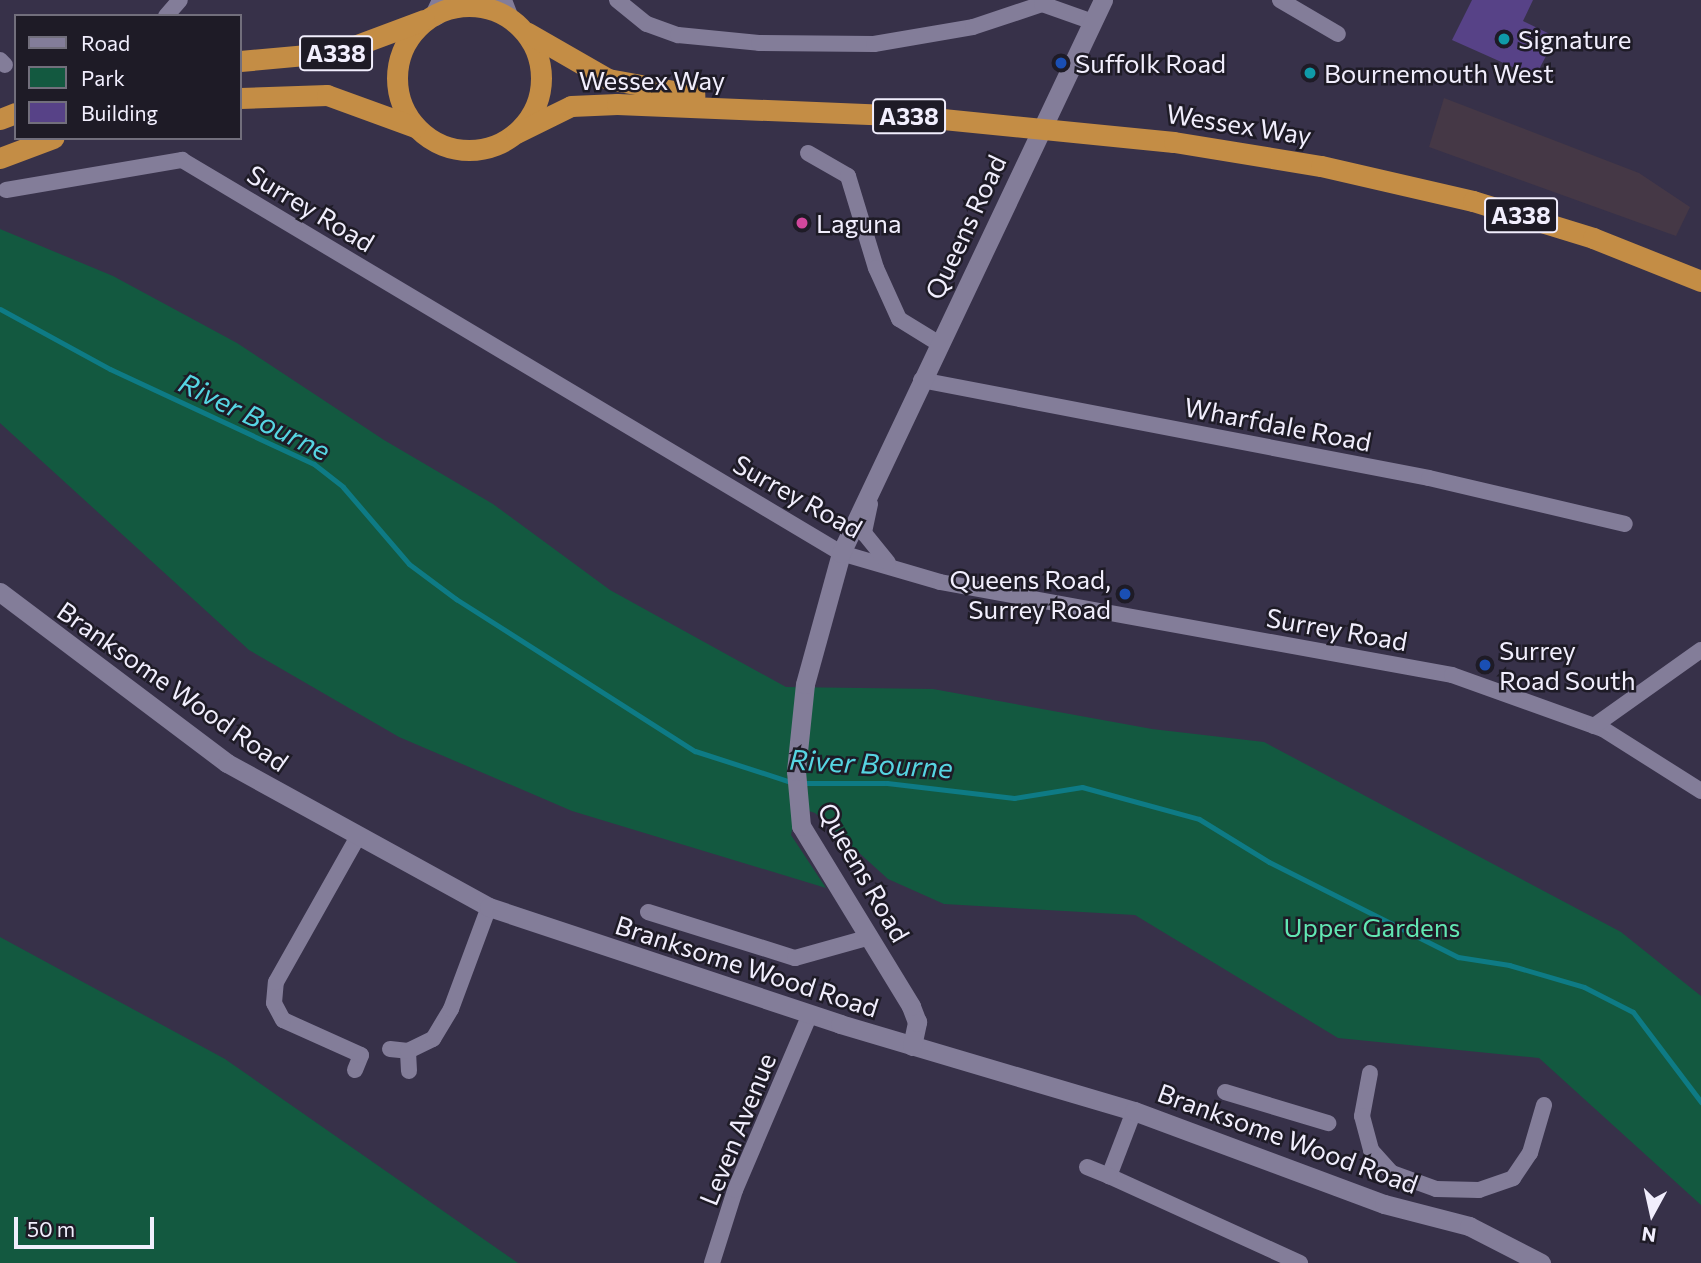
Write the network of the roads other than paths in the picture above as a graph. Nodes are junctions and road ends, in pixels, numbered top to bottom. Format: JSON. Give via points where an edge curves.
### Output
{"nodes":[{"id":1,"x":180,"y":0,"type":"edge"},
{"id":2,"x":617,"y":0,"type":"edge"},
{"id":3,"x":1103,"y":0,"type":"edge"},
{"id":4,"x":1280,"y":0,"type":"edge"},
{"id":5,"x":435,"y":11,"type":"edge"},
{"id":6,"x":168,"y":14,"type":"edge"},
{"id":7,"x":510,"y":15,"type":"edge"},
{"id":8,"x":1093,"y":22,"type":"junction"},
{"id":9,"x":1338,"y":34,"type":"dead end"},
{"id":10,"x":242,"y":61,"type":"edge"},
{"id":11,"x":242,"y":98,"type":"edge"},
{"id":12,"x":752,"y":107,"type":"junction"},
{"id":13,"x":417,"y":128,"type":"junction"},
{"id":14,"x":516,"y":133,"type":"junction"},
{"id":15,"x":48,"y":140,"type":"edge"},
{"id":16,"x":808,"y":153,"type":"dead end"},
{"id":17,"x":0,"y":159,"type":"edge"},
{"id":18,"x":6,"y":190,"type":"dead end"},
{"id":19,"x":1701,"y":281,"type":"edge"},
{"id":20,"x":938,"y":344,"type":"junction"},
{"id":21,"x":921,"y":380,"type":"junction"},
{"id":22,"x":878,"y":478,"type":"junction"},
{"id":23,"x":1625,"y":524,"type":"dead end"},
{"id":24,"x":841,"y":553,"type":"junction"},
{"id":25,"x":890,"y":565,"type":"junction"},
{"id":26,"x":0,"y":592,"type":"edge"},
{"id":27,"x":1701,"y":650,"type":"edge"},
{"id":28,"x":1594,"y":726,"type":"junction"},
{"id":29,"x":1701,"y":791,"type":"edge"},
{"id":30,"x":357,"y":838,"type":"junction"},
{"id":31,"x":489,"y":907,"type":"junction"},
{"id":32,"x":691,"y":907,"type":"dead end"},
{"id":33,"x":648,"y":912,"type":"dead end"},
{"id":34,"x":687,"y":924,"type":"junction"},
{"id":35,"x":870,"y":937,"type":"junction"},
{"id":36,"x":810,"y":1014,"type":"junction"},
{"id":37,"x":912,"y":1046,"type":"junction"},
{"id":38,"x":390,"y":1049,"type":"dead end"},
{"id":39,"x":408,"y":1051,"type":"junction"},
{"id":40,"x":355,"y":1070,"type":"dead end"},
{"id":41,"x":409,"y":1071,"type":"dead end"},
{"id":42,"x":1370,"y":1073,"type":"dead end"},
{"id":43,"x":1225,"y":1092,"type":"dead end"},
{"id":44,"x":1544,"y":1105,"type":"dead end"},
{"id":45,"x":1134,"y":1111,"type":"junction"},
{"id":46,"x":1328,"y":1123,"type":"dead end"},
{"id":47,"x":1087,"y":1167,"type":"dead end"},
{"id":48,"x":1109,"y":1176,"type":"junction"},
{"id":49,"x":715,"y":1262,"type":"edge"},
{"id":50,"x":1300,"y":1263,"type":"edge"},
{"id":51,"x":1541,"y":1263,"type":"edge"}],
"edges":[{"from":1,"to":6,"type":"street"},
{"from":2,"to":8,"type":"street","via":[[647,24],[678,35],[759,43],[874,44],[973,26],[1042,4]]},
{"from":3,"to":8,"type":"street","name":"Queens Road"},
{"from":4,"to":9,"type":"street"},
{"from":5,"to":7,"type":"highway","via":[[479,6]]},
{"from":5,"to":10,"type":"highway","number":"A338","via":[[338,52]]},
{"from":5,"to":13,"type":"highway","via":[[409,38],[397,71],[402,106]]},
{"from":7,"to":12,"type":"highway","name":"Wessex Way","via":[[608,79]]},
{"from":7,"to":14,"type":"highway","via":[[538,55],[542,76],[536,107]]},
{"from":8,"to":20,"type":"street","name":"Queens Road"},
{"from":11,"to":13,"type":"highway","number":"A338","via":[[327,95]]},
{"from":12,"to":14,"type":"highway","name":"Wessex Way","via":[[585,105],[559,110]]},
{"from":12,"to":19,"type":"highway","name":"Wessex Way","number":"A338","via":[[988,122],[1174,142],[1321,166],[1473,201],[1593,238]]},
{"from":13,"to":14,"type":"highway","via":[[439,144],[466,150],[493,147]]},
{"from":15,"to":17,"type":"highway"},
{"from":16,"to":20,"type":"street","via":[[848,176],[876,268],[899,319]]},
{"from":18,"to":24,"type":"street","name":"Surrey Road","via":[[182,160]]},
{"from":20,"to":21,"type":"street","name":"Queens Road"},
{"from":21,"to":22,"type":"street","name":"Queens Road"},
{"from":21,"to":23,"type":"street","name":"Wharfdale Road","via":[[1429,478]]},
{"from":22,"to":24,"type":"street","name":"Queens Road"},
{"from":22,"to":25,"type":"street","name":"Queens Road","via":[[864,533]]},
{"from":24,"to":25,"type":"street","name":"Surrey Road"},
{"from":24,"to":35,"type":"street","name":"Queens Road","via":[[805,684],[796,792],[801,826]]},
{"from":25,"to":28,"type":"street","name":"Surrey Road","via":[[940,582],[1452,675]]},
{"from":26,"to":30,"type":"street","name":"Branksome Wood Road","via":[[227,764]]},
{"from":27,"to":28,"type":"street"},
{"from":28,"to":29,"type":"street","name":"Surrey Road"},
{"from":30,"to":31,"type":"street","name":"Branksome Wood Road"},
{"from":30,"to":40,"type":"street","via":[[276,982],[274,1003],[283,1020],[361,1055]]},
{"from":31,"to":36,"type":"street","name":"Branksome Wood Road"},
{"from":31,"to":39,"type":"street","via":[[441,1029],[424,1046]]},
{"from":32,"to":34,"type":"street"},
{"from":33,"to":34,"type":"street"},
{"from":34,"to":35,"type":"street","via":[[795,958]]},
{"from":35,"to":37,"type":"street","name":"Queens Road","via":[[911,1006],[917,1022]]},
{"from":36,"to":37,"type":"street","name":"Branksome Wood Road"},
{"from":36,"to":49,"type":"street","name":"Leven Avenue","via":[[735,1190]]},
{"from":37,"to":45,"type":"street","name":"Branksome Wood Road"},
{"from":38,"to":39,"type":"street"},
{"from":39,"to":41,"type":"street"},
{"from":42,"to":44,"type":"street","via":[[1362,1116],[1371,1150],[1392,1173],[1436,1189],[1479,1190],[1513,1178],[1530,1153]]},
{"from":43,"to":46,"type":"street"},
{"from":45,"to":48,"type":"street"},
{"from":45,"to":51,"type":"street","name":"Branksome Wood Road","via":[[1384,1205],[1469,1226]]},
{"from":47,"to":48,"type":"street"},
{"from":48,"to":50,"type":"street"}]}
